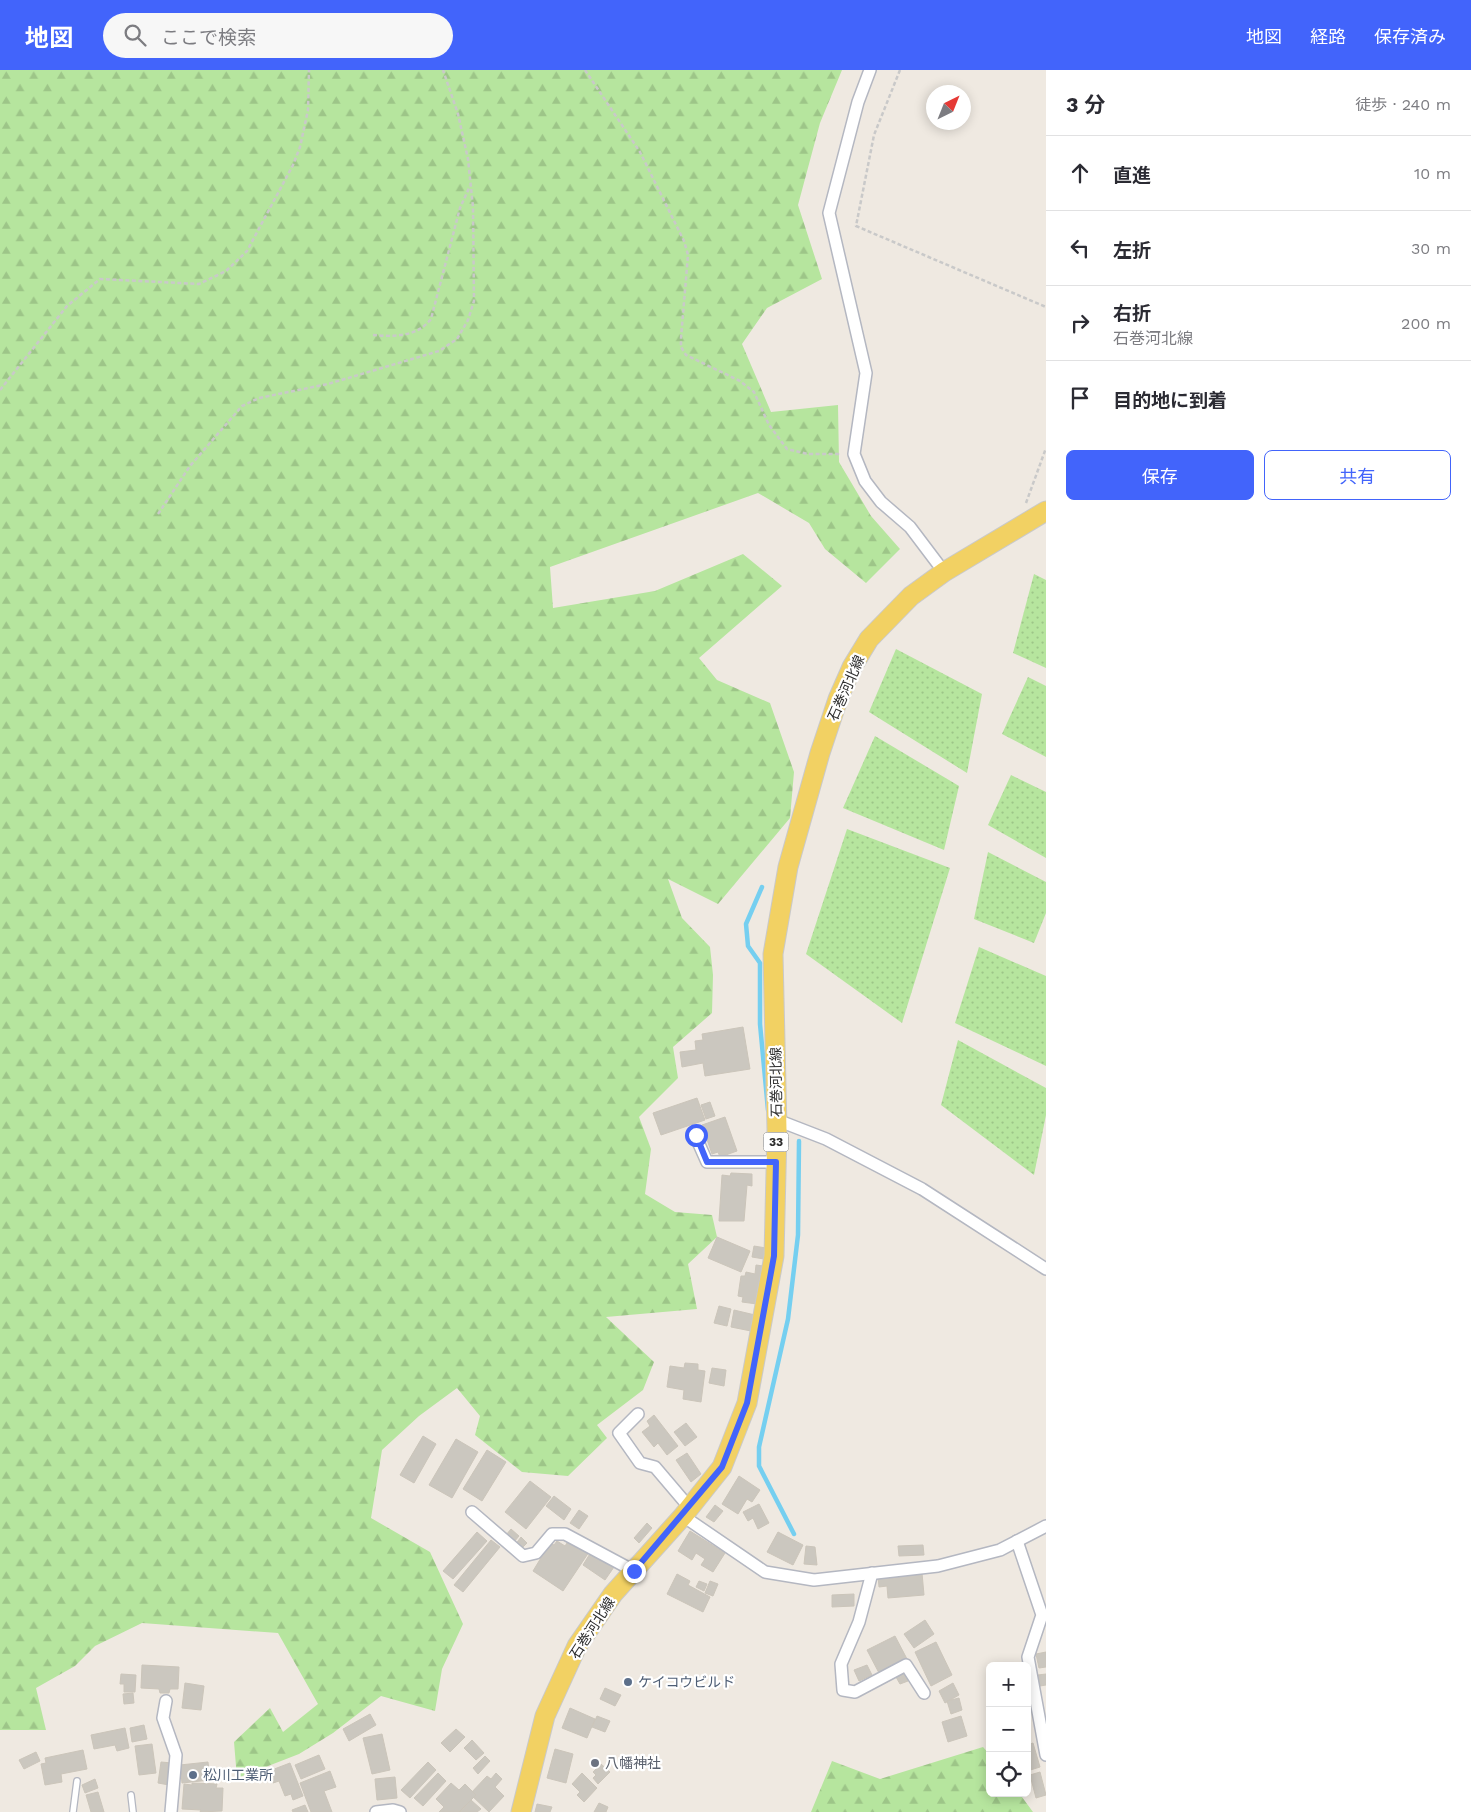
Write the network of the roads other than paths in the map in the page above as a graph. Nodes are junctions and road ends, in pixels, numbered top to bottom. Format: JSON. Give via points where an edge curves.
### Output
{"nodes":[{"id":1,"x":870,"y":70,"type":"edge"},
{"id":2,"x":1046,"y":511,"type":"edge"},
{"id":3,"x":944,"y":572,"type":"junction"},
{"id":4,"x":776,"y":1120,"type":"junction"},
{"id":5,"x":696,"y":1135,"type":"dead end"},
{"id":6,"x":776,"y":1162,"type":"junction"},
{"id":7,"x":1046,"y":1269,"type":"edge"},
{"id":8,"x":638,"y":1414,"type":"dead end"},
{"id":9,"x":686,"y":1511,"type":"junction"},
{"id":10,"x":472,"y":1512,"type":"dead end"},
{"id":11,"x":1046,"y":1526,"type":"edge"},
{"id":12,"x":1017,"y":1542,"type":"junction"},
{"id":13,"x":634,"y":1571,"type":"junction"},
{"id":14,"x":872,"y":1573,"type":"junction"},
{"id":15,"x":1042,"y":1615,"type":"junction"},
{"id":16,"x":1046,"y":1627,"type":"edge"},
{"id":17,"x":924,"y":1693,"type":"dead end"},
{"id":18,"x":166,"y":1701,"type":"dead end"},
{"id":19,"x":1046,"y":1755,"type":"edge"},
{"id":20,"x":76,"y":1782,"type":"dead end"},
{"id":21,"x":131,"y":1795,"type":"dead end"},
{"id":22,"x":73,"y":1812,"type":"edge"},
{"id":23,"x":133,"y":1812,"type":"edge"},
{"id":24,"x":171,"y":1812,"type":"edge"},
{"id":25,"x":376,"y":1812,"type":"edge"},
{"id":26,"x":400,"y":1812,"type":"edge"},
{"id":27,"x":521,"y":1812,"type":"edge"}],
"edges":[{"from":1,"to":3,"type":"street","via":[[858,102],[829,213],[866,373],[854,454],[865,481],[881,502],[910,527]]},
{"from":2,"to":3,"type":"main road","name":"石巻河北線","number":"33"},
{"from":3,"to":4,"type":"main road","name":"石巻河北線","number":"33","via":[[911,596],[869,639],[852,667],[820,753],[788,867],[772,954]]},
{"from":4,"to":6,"type":"main road","name":"石巻河北線","number":"33"},
{"from":4,"to":7,"type":"street","via":[[826,1139],[922,1189]]},
{"from":5,"to":6,"type":"street","via":[[707,1162]]},
{"from":6,"to":9,"type":"main road","name":"石巻河北線","number":"33","via":[[774,1256],[747,1403],[722,1467]]},
{"from":8,"to":9,"type":"street","via":[[619,1433],[640,1463],[654,1467]]},
{"from":9,"to":13,"type":"main road","name":"石巻河北線","number":"33"},
{"from":9,"to":14,"type":"street","via":[[765,1572],[814,1580]]},
{"from":10,"to":13,"type":"street","via":[[523,1556],[536,1553],[552,1534],[565,1534]]},
{"from":11,"to":12,"type":"street"},
{"from":12,"to":14,"type":"street","via":[[1000,1550],[938,1566]]},
{"from":12,"to":15,"type":"street"},
{"from":13,"to":27,"type":"main road","name":"石巻河北線","number":"33","via":[[613,1594],[577,1646],[545,1716]]},
{"from":14,"to":17,"type":"street","via":[[859,1622],[841,1664],[843,1690],[855,1692],[906,1665]]},
{"from":15,"to":16,"type":"street"},
{"from":15,"to":19,"type":"street","via":[[1028,1657]]},
{"from":18,"to":24,"type":"street","via":[[162,1718],[176,1755]]},
{"from":20,"to":22,"type":"lane"},
{"from":21,"to":23,"type":"lane"},
{"from":25,"to":26,"type":"street"}]}
